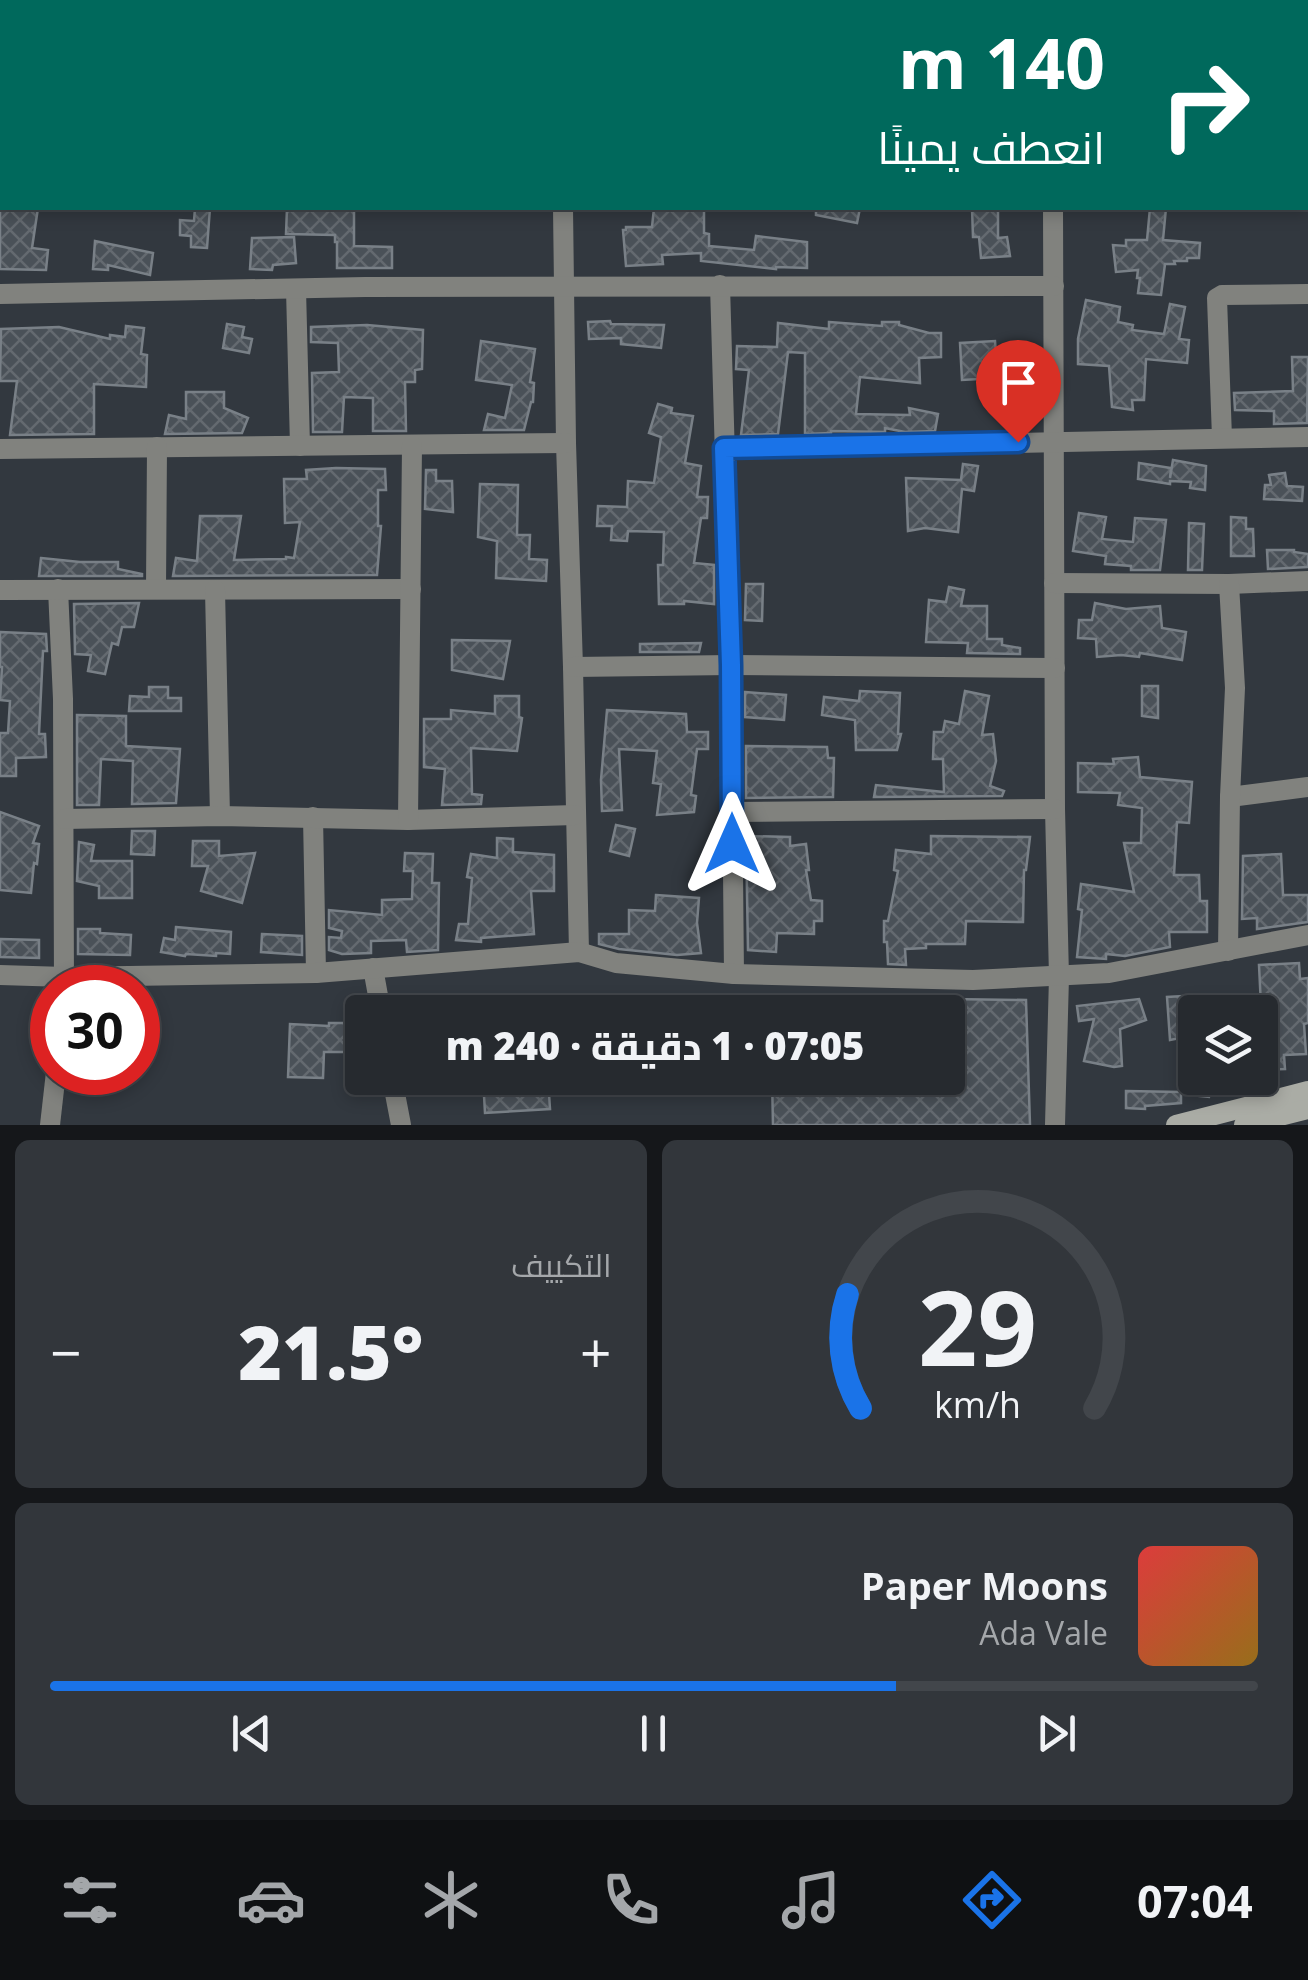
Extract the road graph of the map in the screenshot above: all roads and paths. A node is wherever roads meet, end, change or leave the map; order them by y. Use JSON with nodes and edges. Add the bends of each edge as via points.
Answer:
{"nodes":[{"id":1,"x":564,"y":210,"type":"edge"},
{"id":2,"x":1053,"y":210,"type":"edge"},
{"id":3,"x":565,"y":285,"type":"junction"},
{"id":4,"x":720,"y":285,"type":"junction"},
{"id":5,"x":1054,"y":286,"type":"junction"},
{"id":6,"x":296,"y":289,"type":"junction"},
{"id":7,"x":0,"y":294,"type":"edge"},
{"id":8,"x":1308,"y":294,"type":"edge"},
{"id":9,"x":1308,"y":437,"type":"edge"},
{"id":10,"x":1222,"y":438,"type":"junction"},
{"id":11,"x":1054,"y":442,"type":"junction"},
{"id":12,"x":566,"y":444,"type":"junction"},
{"id":13,"x":157,"y":446,"type":"junction"},
{"id":14,"x":300,"y":446,"type":"junction"},
{"id":15,"x":412,"y":446,"type":"junction"},
{"id":16,"x":0,"y":448,"type":"edge"},
{"id":17,"x":724,"y":448,"type":"junction"},
{"id":18,"x":1308,"y":581,"type":"edge"},
{"id":19,"x":1054,"y":583,"type":"junction"},
{"id":20,"x":1229,"y":584,"type":"junction"},
{"id":21,"x":58,"y":589,"type":"junction"},
{"id":22,"x":411,"y":589,"type":"junction"},
{"id":23,"x":0,"y":590,"type":"edge"},
{"id":24,"x":156,"y":590,"type":"junction"},
{"id":25,"x":216,"y":590,"type":"junction"},
{"id":26,"x":731,"y":665,"type":"junction"},
{"id":27,"x":574,"y":667,"type":"junction"},
{"id":28,"x":1055,"y":668,"type":"junction"},
{"id":29,"x":1308,"y":787,"type":"edge"},
{"id":30,"x":1230,"y":798,"type":"junction"},
{"id":31,"x":1055,"y":809,"type":"junction"},
{"id":32,"x":731,"y":812,"type":"junction"},
{"id":33,"x":220,"y":816,"type":"junction"},
{"id":34,"x":575,"y":816,"type":"junction"},
{"id":35,"x":313,"y":817,"type":"junction"},
{"id":36,"x":64,"y":819,"type":"junction"},
{"id":37,"x":408,"y":820,"type":"junction"},
{"id":38,"x":1308,"y":935,"type":"edge"},
{"id":39,"x":1228,"y":951,"type":"junction"},
{"id":40,"x":580,"y":952,"type":"junction"},
{"id":41,"x":64,"y":965,"type":"edge"},
{"id":42,"x":373,"y":968,"type":"junction"},
{"id":43,"x":316,"y":973,"type":"junction"},
{"id":44,"x":734,"y":974,"type":"junction"},
{"id":45,"x":0,"y":975,"type":"edge"},
{"id":46,"x":1059,"y":977,"type":"junction"},
{"id":47,"x":30,"y":978,"type":"edge"},
{"id":48,"x":160,"y":979,"type":"edge"},
{"id":49,"x":378,"y":995,"type":"edge"},
{"id":50,"x":1308,"y":1091,"type":"edge"},
{"id":51,"x":53,"y":1095,"type":"edge"},
{"id":52,"x":395,"y":1095,"type":"edge"},
{"id":53,"x":1308,"y":1108,"type":"edge"},
{"id":54,"x":50,"y":1125,"type":"edge"},
{"id":55,"x":401,"y":1125,"type":"edge"},
{"id":56,"x":1055,"y":1125,"type":"edge"},
{"id":57,"x":1176,"y":1125,"type":"edge"},
{"id":58,"x":1244,"y":1125,"type":"edge"}],
"edges":[{"from":1,"to":3,"type":"street"},
{"from":2,"to":5,"type":"street"},
{"from":3,"to":4,"type":"street"},
{"from":3,"to":6,"type":"street"},
{"from":3,"to":12,"type":"street"},
{"from":4,"to":5,"type":"street"},
{"from":4,"to":17,"type":"street"},
{"from":5,"to":11,"type":"street"},
{"from":6,"to":7,"type":"street"},
{"from":6,"to":14,"type":"street"},
{"from":8,"to":10,"type":"street","via":[[1217,298]]},
{"from":9,"to":10,"type":"street"},
{"from":10,"to":11,"type":"street"},
{"from":11,"to":17,"type":"street"},
{"from":11,"to":19,"type":"street"},
{"from":12,"to":15,"type":"street"},
{"from":12,"to":27,"type":"street"},
{"from":13,"to":14,"type":"street"},
{"from":13,"to":16,"type":"street"},
{"from":13,"to":24,"type":"street"},
{"from":14,"to":15,"type":"street"},
{"from":15,"to":22,"type":"street"},
{"from":17,"to":26,"type":"street"},
{"from":18,"to":20,"type":"street"},
{"from":19,"to":20,"type":"street"},
{"from":19,"to":28,"type":"street"},
{"from":20,"to":30,"type":"street"},
{"from":21,"to":23,"type":"street"},
{"from":21,"to":24,"type":"street"},
{"from":21,"to":36,"type":"street"},
{"from":22,"to":25,"type":"street"},
{"from":22,"to":37,"type":"street"},
{"from":24,"to":25,"type":"street"},
{"from":25,"to":33,"type":"street"},
{"from":26,"to":27,"type":"street"},
{"from":26,"to":28,"type":"street"},
{"from":26,"to":32,"type":"street"},
{"from":27,"to":34,"type":"street"},
{"from":28,"to":31,"type":"street"},
{"from":29,"to":30,"type":"street"},
{"from":30,"to":39,"type":"street"},
{"from":31,"to":32,"type":"street"},
{"from":31,"to":46,"type":"street"},
{"from":32,"to":44,"type":"street"},
{"from":33,"to":35,"type":"street"},
{"from":33,"to":36,"type":"street"},
{"from":34,"to":37,"type":"street"},
{"from":34,"to":40,"type":"street"},
{"from":35,"to":37,"type":"street"},
{"from":35,"to":43,"type":"street"},
{"from":36,"to":41,"type":"street"},
{"from":38,"to":39,"type":"street"},
{"from":39,"to":46,"type":"street"},
{"from":40,"to":42,"type":"street"},
{"from":40,"to":44,"type":"street","via":[[630,965]]},
{"from":42,"to":43,"type":"street"},
{"from":42,"to":49,"type":"street"},
{"from":43,"to":48,"type":"street"},
{"from":44,"to":46,"type":"street"},
{"from":45,"to":47,"type":"street"},
{"from":46,"to":56,"type":"street"},
{"from":50,"to":57,"type":"street"},
{"from":51,"to":54,"type":"street"},
{"from":52,"to":55,"type":"street"},
{"from":53,"to":58,"type":"street"}]}
